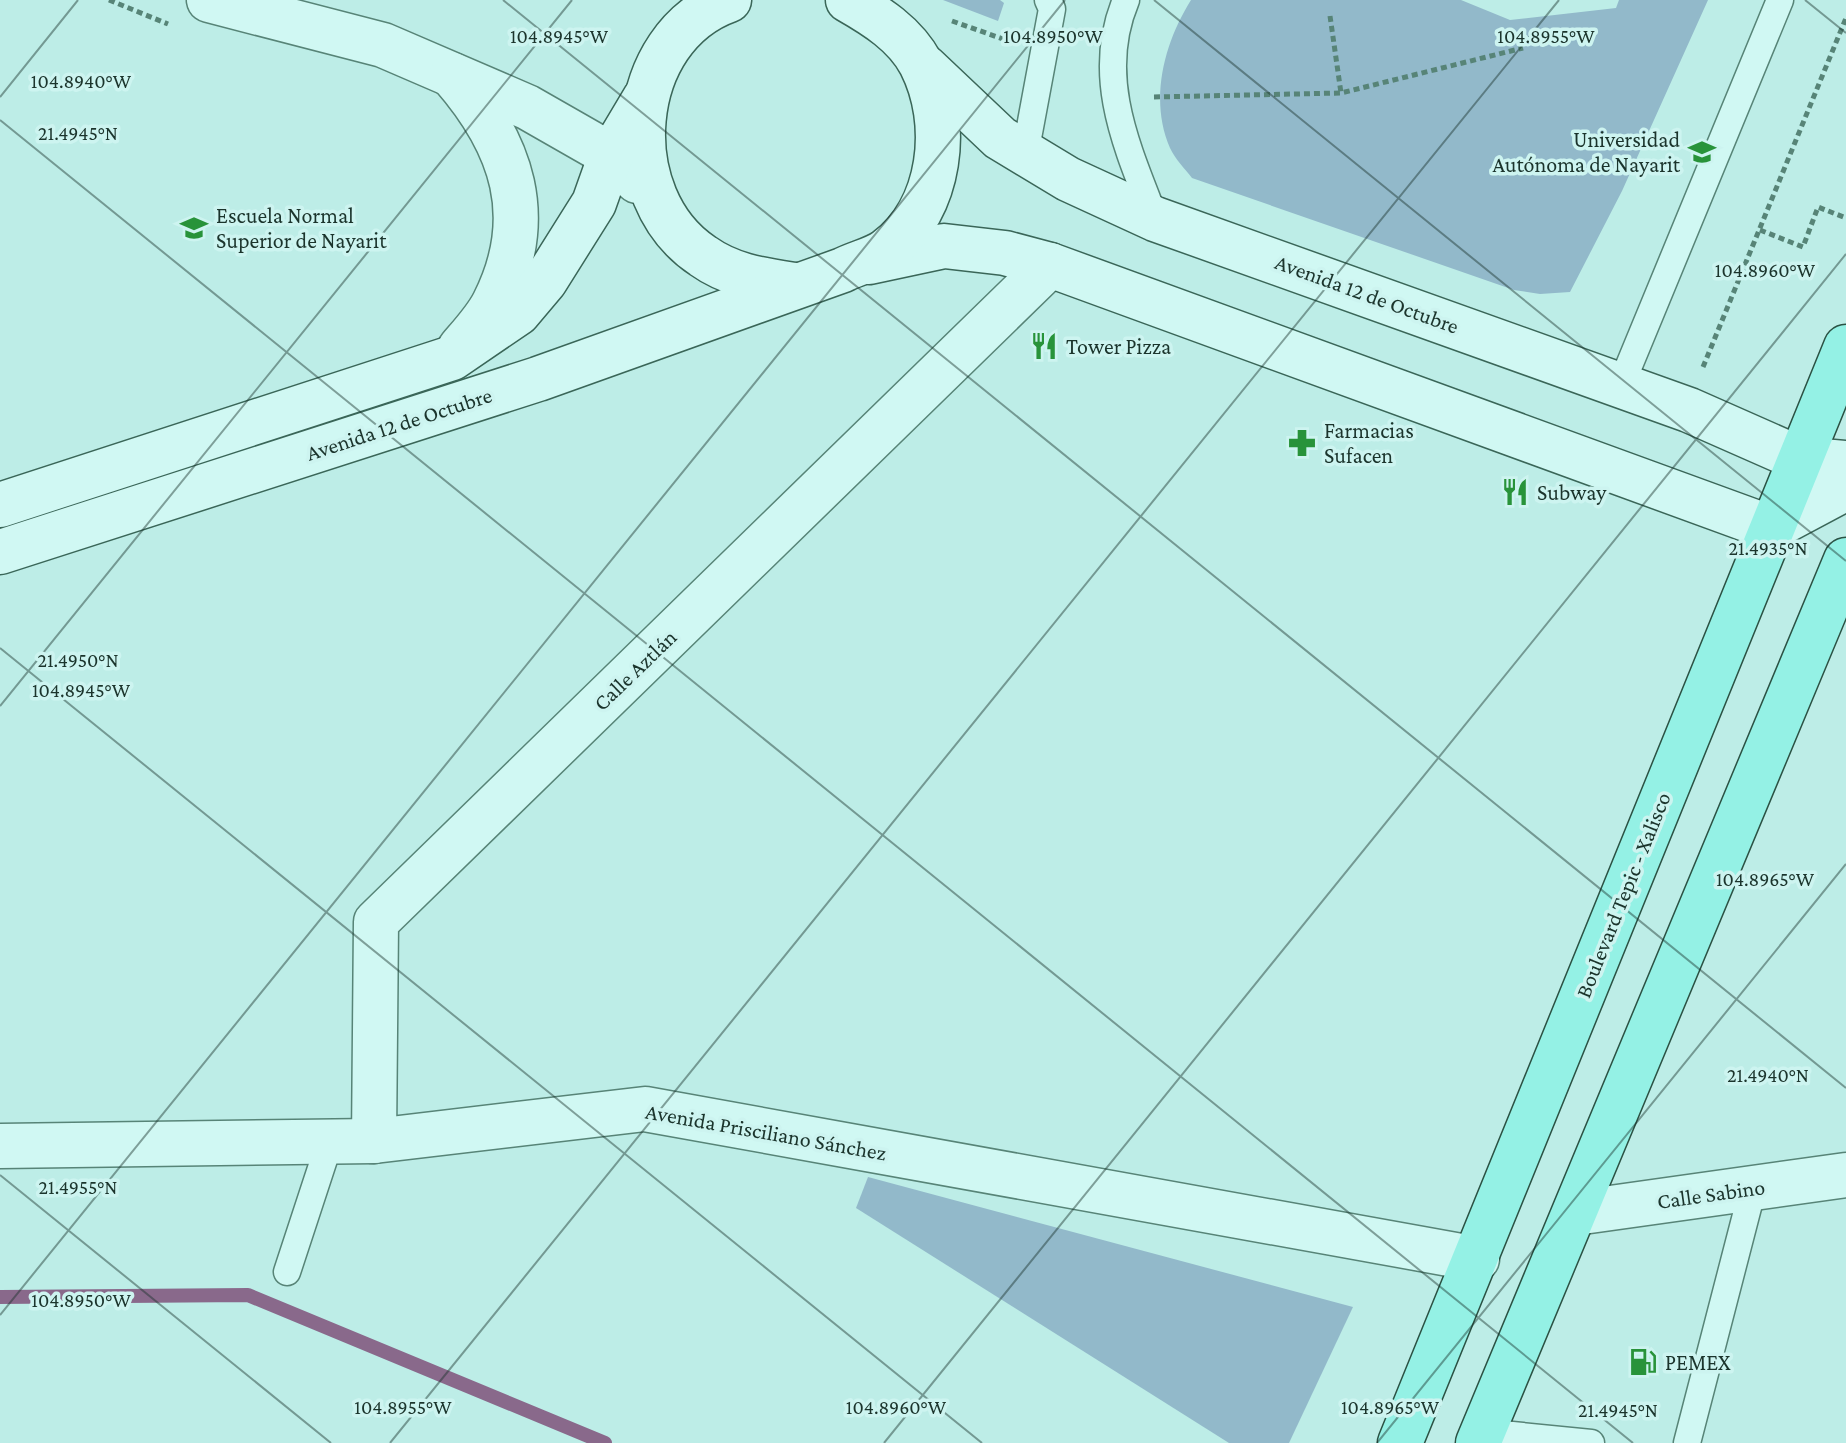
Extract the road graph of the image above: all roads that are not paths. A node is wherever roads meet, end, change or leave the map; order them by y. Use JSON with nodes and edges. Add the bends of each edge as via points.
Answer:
{"nodes":[{"id":1,"x":209,"y":0,"type":"edge"},
{"id":2,"x":729,"y":0,"type":"edge"},
{"id":3,"x":848,"y":0,"type":"edge"},
{"id":4,"x":1048,"y":0,"type":"edge"},
{"id":5,"x":1126,"y":0,"type":"edge"},
{"id":6,"x":1780,"y":0,"type":"edge"},
{"id":7,"x":920,"y":63,"type":"junction"},
{"id":8,"x":452,"y":75,"type":"junction"},
{"id":9,"x":645,"y":98,"type":"junction"},
{"id":10,"x":1025,"y":154,"type":"junction"},
{"id":11,"x":611,"y":155,"type":"junction"},
{"id":12,"x":1155,"y":219,"type":"junction"},
{"id":13,"x":667,"y":220,"type":"junction"},
{"id":14,"x":1050,"y":265,"type":"junction"},
{"id":15,"x":851,"y":266,"type":"junction"},
{"id":16,"x":795,"y":285,"type":"junction"},
{"id":17,"x":1846,"y":347,"type":"edge"},
{"id":18,"x":452,"y":358,"type":"junction"},
{"id":19,"x":1621,"y":385,"type":"junction"},
{"id":20,"x":1800,"y":459,"type":"junction"},
{"id":21,"x":1846,"y":463,"type":"edge"},
{"id":22,"x":1846,"y":488,"type":"edge"},
{"id":23,"x":0,"y":505,"type":"edge"},
{"id":24,"x":1771,"y":528,"type":"junction"},
{"id":25,"x":0,"y":552,"type":"edge"},
{"id":26,"x":1846,"y":560,"type":"edge"},
{"id":27,"x":330,"y":1141,"type":"junction"},
{"id":28,"x":374,"y":1141,"type":"junction"},
{"id":29,"x":0,"y":1146,"type":"edge"},
{"id":30,"x":1846,"y":1175,"type":"edge"},
{"id":31,"x":1753,"y":1188,"type":"junction"},
{"id":32,"x":1575,"y":1213,"type":"junction"},
{"id":33,"x":1477,"y":1259,"type":"junction"},
{"id":34,"x":287,"y":1272,"type":"dead end"},
{"id":35,"x":1480,"y":1438,"type":"edge"},
{"id":36,"x":1400,"y":1443,"type":"edge"},
{"id":37,"x":1591,"y":1443,"type":"edge"},
{"id":38,"x":1687,"y":1443,"type":"edge"}],
"edges":[{"from":1,"to":8,"type":"main road","via":[[383,45]]},
{"from":2,"to":9,"type":"main road","name":"Avenida 12 de Octubre","via":[[686,28],[660,60]]},
{"from":3,"to":7,"type":"main road","name":"Avenida 12 de Octubre","via":[[887,22]]},
{"from":4,"to":10,"type":"lane","via":[[1052,9]]},
{"from":5,"to":12,"type":"lane","via":[[1118,20],[1111,78],[1119,129]]},
{"from":6,"to":19,"type":"lane"},
{"from":7,"to":10,"type":"main road","name":"Avenida 12 de Octubre","via":[[1000,138]]},
{"from":7,"to":15,"type":"main road","name":"Avenida 12 de Octubre","via":[[937,112],[938,162],[920,211],[887,250]]},
{"from":8,"to":11,"type":"main road","via":[[527,107]]},
{"from":8,"to":18,"type":"main road","via":[[491,132],[519,209],[517,241],[493,307]]},
{"from":9,"to":11,"type":"main road","name":"Avenida 12 de Octubre"},
{"from":9,"to":13,"type":"main road","name":"Avenida 12 de Octubre","via":[[643,162]]},
{"from":10,"to":12,"type":"main road","name":"Avenida 12 de Octubre"},
{"from":11,"to":13,"type":"main road"},
{"from":11,"to":18,"type":"main road","name":"Avenida 12 de Octubre","via":[[594,203],[545,281],[518,313]]},
{"from":12,"to":19,"type":"main road","name":"Avenida 12 de Octubre"},
{"from":13,"to":16,"type":"main road","name":"Avenida 12 de Octubre","via":[[701,256],[745,278]]},
{"from":14,"to":15,"type":"main road","name":"Avenida 12 de Octubre","via":[[944,246]]},
{"from":14,"to":24,"type":"main road","name":"Avenida 12 de Octubre"},
{"from":14,"to":28,"type":"main road","name":"Calle Aztlán","via":[[376,922]]},
{"from":15,"to":16,"type":"main road","name":"Avenida 12 de Octubre"},
{"from":16,"to":25,"type":"main road","name":"Avenida 12 de Octubre","via":[[538,379]]},
{"from":17,"to":20,"type":"main road","name":"Boulevard Tepic - Xalisco"},
{"from":18,"to":23,"type":"main road","name":"Avenida 12 de Octubre"},
{"from":19,"to":20,"type":"main road","name":"Avenida 12 de Octubre"},
{"from":20,"to":21,"type":"main road","name":"Avenida 12 de Octubre"},
{"from":20,"to":24,"type":"main road","name":"Boulevard Tepic - Xalisco"},
{"from":22,"to":24,"type":"main road"},
{"from":24,"to":33,"type":"main road","name":"Boulevard Tepic - Xalisco"},
{"from":26,"to":32,"type":"main road"},
{"from":27,"to":28,"type":"main road","name":"Avenida Prisciliano Sánchez"},
{"from":27,"to":29,"type":"main road","name":"Avenida Prisciliano Sánchez"},
{"from":27,"to":34,"type":"lane"},
{"from":28,"to":33,"type":"main road","name":"Avenida Prisciliano Sánchez","via":[[645,1109]]},
{"from":30,"to":31,"type":"main road","name":"Calle Sabino"},
{"from":31,"to":32,"type":"main road","name":"Calle Sabino"},
{"from":31,"to":38,"type":"lane"},
{"from":32,"to":35,"type":"main road"},
{"from":33,"to":36,"type":"main road","name":"Boulevard Tepic - Xalisco"},
{"from":35,"to":37,"type":"lane"}]}
